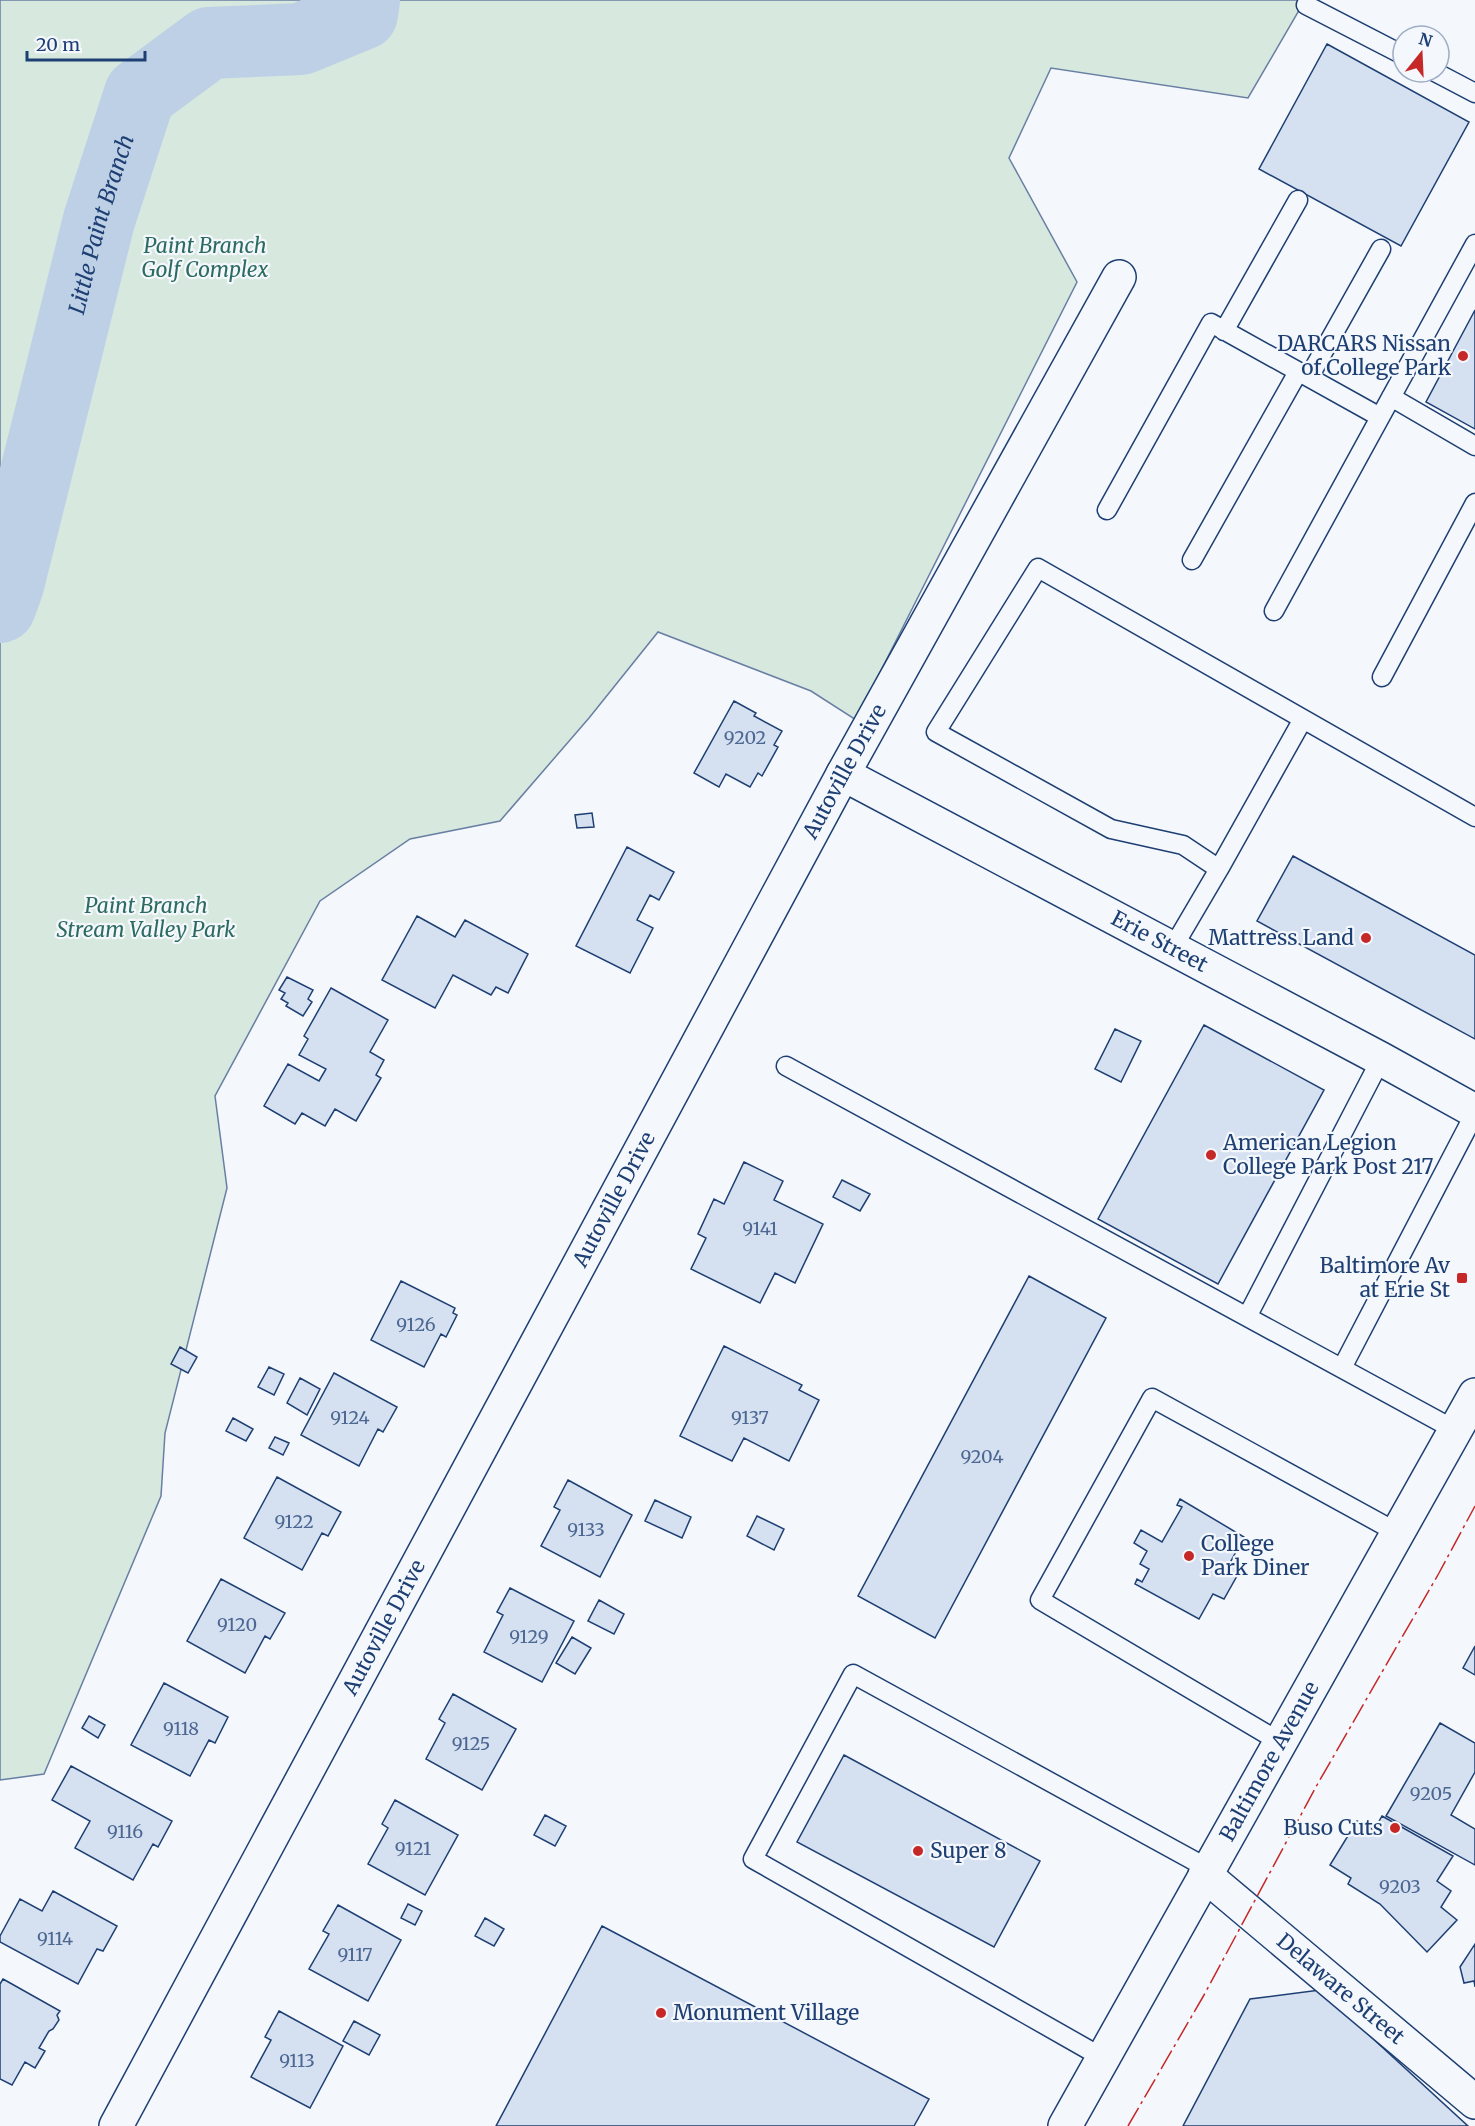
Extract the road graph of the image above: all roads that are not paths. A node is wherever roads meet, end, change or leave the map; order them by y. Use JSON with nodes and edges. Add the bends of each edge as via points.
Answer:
{"nodes":[{"id":1,"x":1306,"y":4,"type":"dead end"},
{"id":2,"x":1391,"y":49,"type":"edge"},
{"id":3,"x":1451,"y":80,"type":"edge"},
{"id":4,"x":1475,"y":93,"type":"edge"},
{"id":5,"x":1298,"y":200,"type":"dead end"},
{"id":6,"x":1475,"y":244,"type":"edge"},
{"id":7,"x":1381,"y":249,"type":"dead end"},
{"id":8,"x":1119,"y":277,"type":"dead end"},
{"id":9,"x":1224,"y":330,"type":"junction"},
{"id":10,"x":1303,"y":375,"type":"junction"},
{"id":11,"x":1391,"y":397,"type":"junction"},
{"id":12,"x":1380,"y":417,"type":"junction"},
{"id":13,"x":1475,"y":446,"type":"edge"},
{"id":14,"x":1475,"y":503,"type":"edge"},
{"id":15,"x":1107,"y":510,"type":"dead end"},
{"id":16,"x":1192,"y":560,"type":"dead end"},
{"id":17,"x":1274,"y":611,"type":"dead end"},
{"id":18,"x":1382,"y":677,"type":"dead end"},
{"id":19,"x":1303,"y":719,"type":"junction"},
{"id":20,"x":843,"y":774,"type":"junction"},
{"id":21,"x":1475,"y":817,"type":"edge"},
{"id":22,"x":1220,"y":869,"type":"junction"},
{"id":23,"x":1172,"y":949,"type":"junction"},
{"id":24,"x":1381,"y":1059,"type":"junction"},
{"id":25,"x":786,"y":1066,"type":"dead end"},
{"id":26,"x":1475,"y":1112,"type":"edge"},
{"id":27,"x":1247,"y":1317,"type":"junction"},
{"id":28,"x":1342,"y":1368,"type":"junction"},
{"id":29,"x":1468,"y":1412,"type":"edge"},
{"id":30,"x":1398,"y":1533,"type":"junction"},
{"id":31,"x":1280,"y":1742,"type":"junction"},
{"id":32,"x":1207,"y":1872,"type":"junction"},
{"id":33,"x":1103,"y":2058,"type":"junction"},
{"id":34,"x":1475,"y":2102,"type":"edge"},
{"id":35,"x":116,"y":2126,"type":"edge"},
{"id":36,"x":1065,"y":2126,"type":"edge"}],
"edges":[{"from":1,"to":2,"type":"lane"},
{"from":3,"to":4,"type":"lane"},
{"from":5,"to":9,"type":"lane"},
{"from":6,"to":11,"type":"lane"},
{"from":7,"to":10,"type":"lane"},
{"from":8,"to":20,"type":"street","name":"Autoville Drive"},
{"from":9,"to":10,"type":"lane"},
{"from":9,"to":15,"type":"lane","via":[[1211,323]]},
{"from":10,"to":12,"type":"lane"},
{"from":10,"to":16,"type":"lane"},
{"from":11,"to":12,"type":"lane"},
{"from":11,"to":13,"type":"lane"},
{"from":12,"to":17,"type":"lane"},
{"from":14,"to":18,"type":"lane"},
{"from":19,"to":21,"type":"lane"},
{"from":19,"to":22,"type":"lane"},
{"from":19,"to":22,"type":"lane","via":[[1038,568],[936,732],[1111,830],[1183,845]]},
{"from":20,"to":23,"type":"street","name":"Erie Street"},
{"from":20,"to":35,"type":"street","name":"Autoville Drive"},
{"from":22,"to":23,"type":"lane"},
{"from":23,"to":24,"type":"street","name":"Erie Street"},
{"from":24,"to":26,"type":"street","name":"Erie Street"},
{"from":24,"to":27,"type":"lane"},
{"from":25,"to":27,"type":"lane"},
{"from":26,"to":28,"type":"lane"},
{"from":27,"to":28,"type":"lane"},
{"from":28,"to":29,"type":"lane"},
{"from":29,"to":30,"type":"street","name":"Baltimore Avenue"},
{"from":30,"to":31,"type":"street","name":"Baltimore Avenue"},
{"from":30,"to":31,"type":"lane","via":[[1152,1398],[1040,1600]]},
{"from":31,"to":32,"type":"street","name":"Baltimore Avenue"},
{"from":32,"to":33,"type":"street","name":"Baltimore Avenue"},
{"from":32,"to":33,"type":"lane","via":[[853,1674],[753,1859]]},
{"from":32,"to":34,"type":"street","name":"Delaware Street"},
{"from":33,"to":36,"type":"street","name":"Baltimore Avenue"}]}
